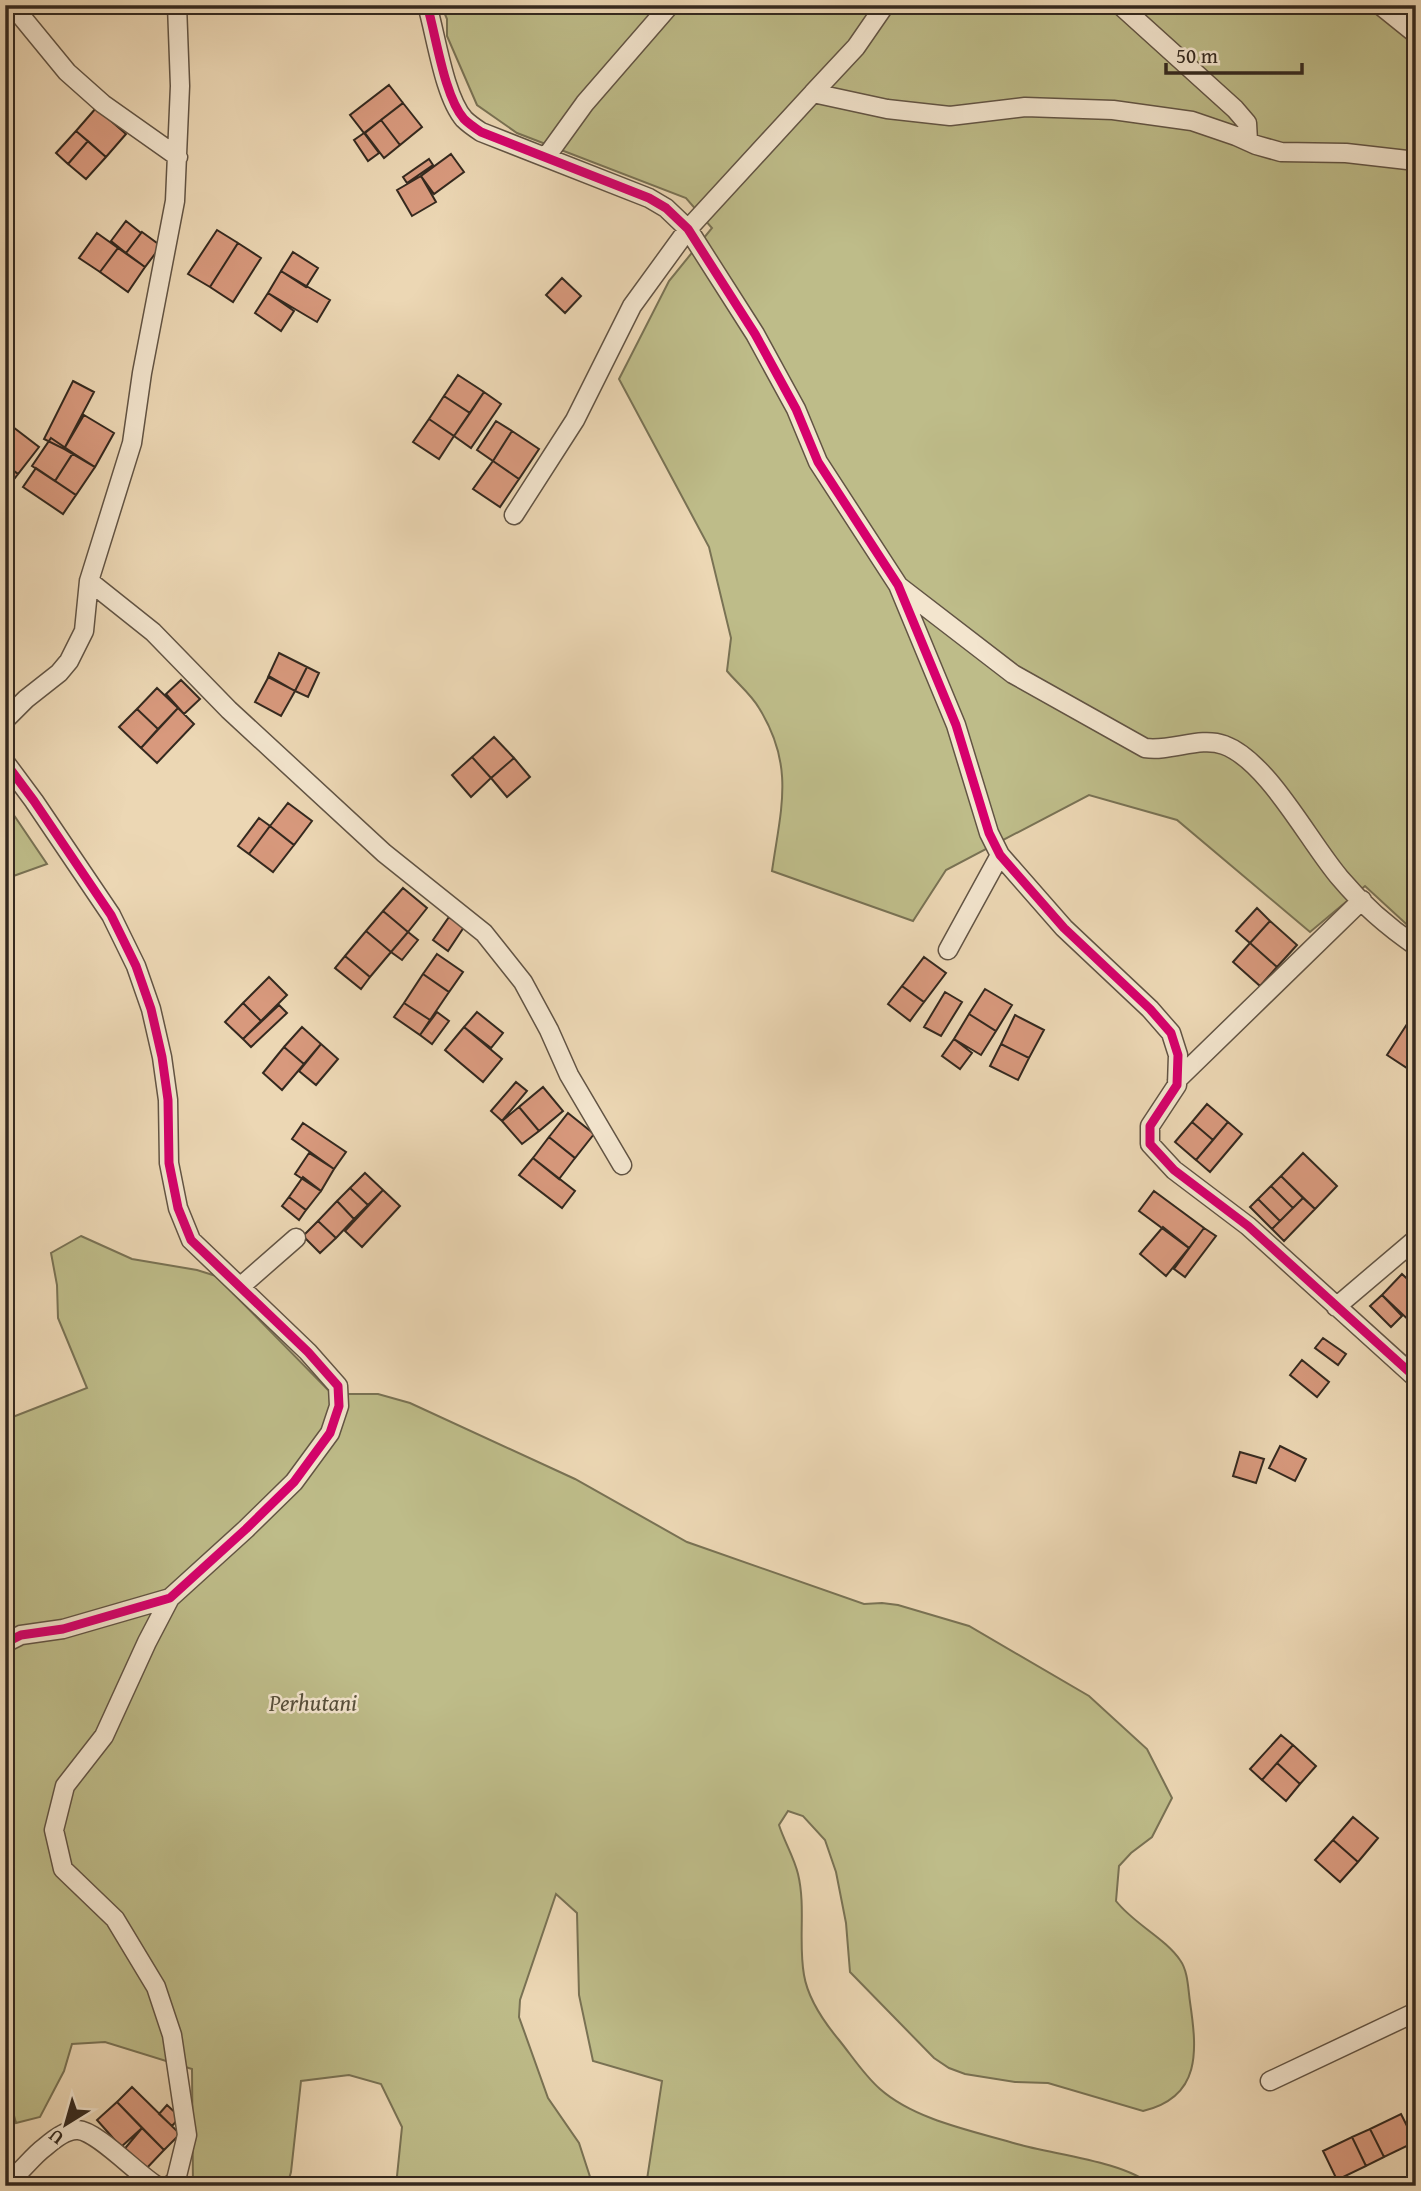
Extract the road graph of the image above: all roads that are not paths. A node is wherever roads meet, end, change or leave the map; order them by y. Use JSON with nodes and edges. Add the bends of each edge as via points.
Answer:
{"nodes":[{"id":1,"x":12,"y":5,"type":"edge"},
{"id":2,"x":177,"y":5,"type":"edge"},
{"id":3,"x":427,"y":5,"type":"edge"},
{"id":4,"x":670,"y":5,"type":"edge"},
{"id":5,"x":885,"y":5,"type":"edge"},
{"id":6,"x":1120,"y":5,"type":"edge"},
{"id":7,"x":1380,"y":5,"type":"edge"},
{"id":8,"x":1416,"y":34,"type":"edge"},
{"id":9,"x":813,"y":93,"type":"junction"},
{"id":10,"x":1248,"y":141,"type":"junction"},
{"id":11,"x":178,"y":157,"type":"junction"},
{"id":12,"x":546,"y":158,"type":"junction"},
{"id":13,"x":1416,"y":161,"type":"edge"},
{"id":14,"x":688,"y":229,"type":"junction"},
{"id":15,"x":514,"y":514,"type":"dead end"},
{"id":16,"x":89,"y":581,"type":"junction"},
{"id":17,"x":898,"y":586,"type":"junction"},
{"id":18,"x":5,"y":720,"type":"edge"},
{"id":19,"x":5,"y":762,"type":"edge"},
{"id":20,"x":1000,"y":855,"type":"junction"},
{"id":21,"x":1362,"y":900,"type":"junction"},
{"id":22,"x":1416,"y":946,"type":"edge"},
{"id":23,"x":948,"y":950,"type":"dead end"},
{"id":24,"x":1177,"y":1080,"type":"junction"},
{"id":25,"x":622,"y":1165,"type":"dead end"},
{"id":26,"x":296,"y":1238,"type":"dead end"},
{"id":27,"x":1416,"y":1239,"type":"edge"},
{"id":28,"x":240,"y":1287,"type":"junction"},
{"id":29,"x":1336,"y":1307,"type":"junction"},
{"id":30,"x":1416,"y":1378,"type":"edge"},
{"id":31,"x":170,"y":1598,"type":"junction"},
{"id":32,"x":5,"y":1643,"type":"edge"},
{"id":33,"x":1416,"y":2012,"type":"edge"},
{"id":34,"x":1270,"y":2081,"type":"dead end"},
{"id":35,"x":5,"y":2184,"type":"edge"},
{"id":36,"x":157,"y":2186,"type":"edge"},
{"id":37,"x":170,"y":2186,"type":"edge"}],
"edges":[{"from":1,"to":11,"type":"street","via":[[67,72],[103,104]]},
{"from":2,"to":11,"type":"street"},
{"from":3,"to":12,"type":"street","via":[[450,94],[463,118],[481,132]]},
{"from":4,"to":12,"type":"street","via":[[585,103]]},
{"from":5,"to":9,"type":"street","via":[[856,47]]},
{"from":6,"to":10,"type":"street","via":[[1236,108],[1247,123]]},
{"from":7,"to":8,"type":"street"},
{"from":9,"to":10,"type":"street","via":[[887,109],[950,116],[1025,107],[1113,110],[1192,121]]},
{"from":9,"to":14,"type":"street"},
{"from":10,"to":13,"type":"street","via":[[1281,152]]},
{"from":11,"to":16,"type":"street","via":[[175,201],[132,443]]},
{"from":12,"to":14,"type":"street","via":[[649,198]]},
{"from":14,"to":15,"type":"street","via":[[632,306],[575,420]]},
{"from":14,"to":17,"type":"street","via":[[781,379],[818,462]]},
{"from":16,"to":18,"type":"street","via":[[84,631],[69,661]]},
{"from":16,"to":25,"type":"street","via":[[153,632],[229,710],[384,853],[484,933],[523,982],[569,1075]]},
{"from":17,"to":20,"type":"street","via":[[956,725]]},
{"from":17,"to":21,"type":"street","via":[[1013,674],[1145,748],[1202,742],[1239,752],[1263,775],[1340,878]]},
{"from":19,"to":28,"type":"street","via":[[111,915],[136,965],[162,1057],[169,1163],[178,1208],[191,1240]]},
{"from":20,"to":23,"type":"street"},
{"from":20,"to":24,"type":"street","via":[[1064,928],[1171,1033],[1178,1055]]},
{"from":21,"to":22,"type":"street"},
{"from":21,"to":24,"type":"street"},
{"from":24,"to":29,"type":"street","via":[[1150,1126],[1150,1144],[1174,1170],[1248,1226]]},
{"from":26,"to":28,"type":"street"},
{"from":27,"to":29,"type":"street"},
{"from":28,"to":31,"type":"street","via":[[338,1386],[339,1406],[330,1433],[294,1482]]},
{"from":29,"to":30,"type":"street"},
{"from":31,"to":32,"type":"street","via":[[64,1629],[21,1635]]},
{"from":31,"to":37,"type":"street","via":[[104,1736],[65,1786],[54,1830],[63,1869],[115,1919],[156,1987],[172,2035],[187,2135],[176,2180]]},
{"from":33,"to":34,"type":"street"},
{"from":35,"to":36,"type":"street","via":[[43,2148],[79,2129],[94,2135]]}]}
